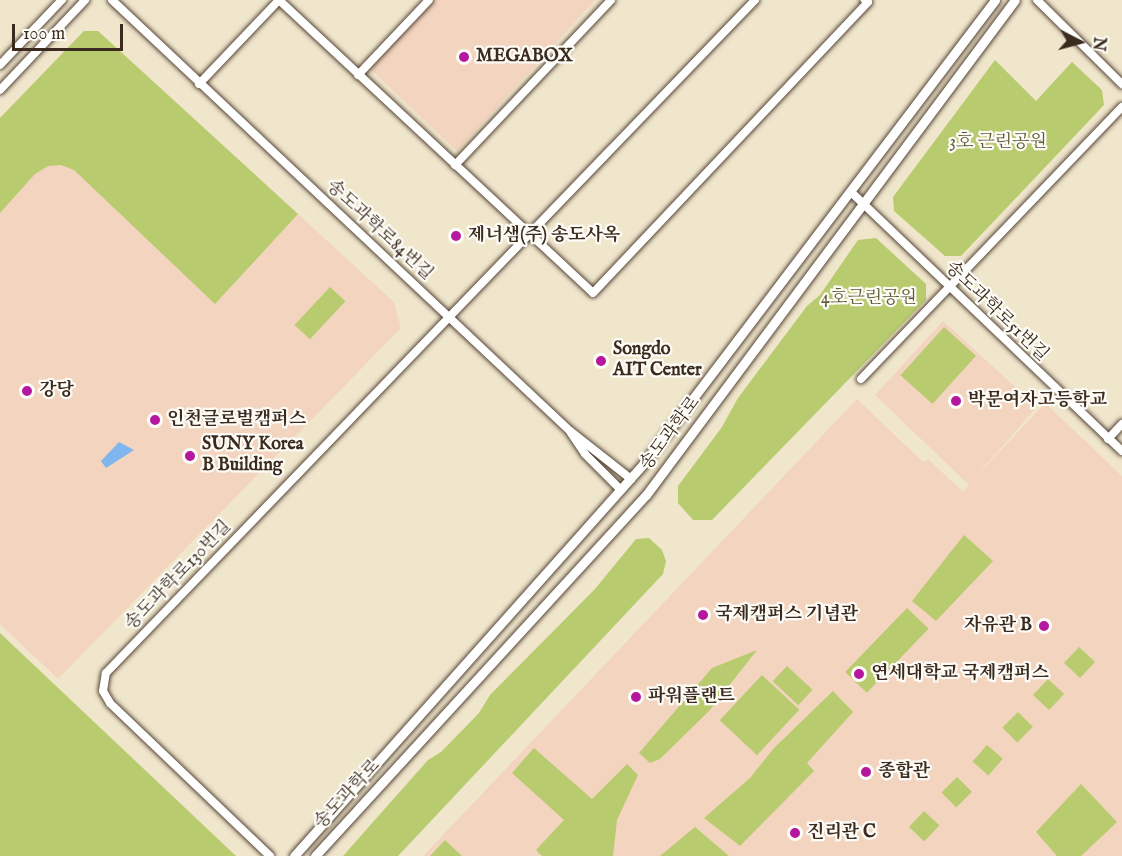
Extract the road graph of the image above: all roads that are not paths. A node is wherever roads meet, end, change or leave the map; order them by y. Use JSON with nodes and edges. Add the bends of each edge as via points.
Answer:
{"nodes":[{"id":1,"x":62,"y":0,"type":"edge"},
{"id":2,"x":85,"y":0,"type":"edge"},
{"id":3,"x":112,"y":0,"type":"edge"},
{"id":4,"x":279,"y":0,"type":"edge"},
{"id":5,"x":429,"y":0,"type":"edge"},
{"id":6,"x":611,"y":0,"type":"edge"},
{"id":7,"x":755,"y":0,"type":"edge"},
{"id":8,"x":865,"y":0,"type":"edge"},
{"id":9,"x":995,"y":0,"type":"edge"},
{"id":10,"x":1015,"y":0,"type":"edge"},
{"id":11,"x":1037,"y":0,"type":"edge"},
{"id":12,"x":0,"y":65,"type":"edge"},
{"id":13,"x":358,"y":75,"type":"junction"},
{"id":14,"x":200,"y":84,"type":"junction"},
{"id":15,"x":1122,"y":84,"type":"edge"},
{"id":16,"x":0,"y":90,"type":"edge"},
{"id":17,"x":1122,"y":107,"type":"edge"},
{"id":18,"x":455,"y":165,"type":"junction"},
{"id":19,"x":851,"y":192,"type":"junction"},
{"id":20,"x":863,"y":203,"type":"junction"},
{"id":21,"x":532,"y":236,"type":"junction"},
{"id":22,"x":947,"y":287,"type":"junction"},
{"id":23,"x":449,"y":317,"type":"junction"},
{"id":24,"x":861,"y":380,"type":"dead end"},
{"id":25,"x":1122,"y":424,"type":"edge"},
{"id":26,"x":570,"y":431,"type":"junction"},
{"id":27,"x":1108,"y":439,"type":"junction"},
{"id":28,"x":1122,"y":451,"type":"edge"},
{"id":29,"x":631,"y":479,"type":"junction"},
{"id":30,"x":621,"y":490,"type":"junction"},
{"id":31,"x":270,"y":856,"type":"edge"},
{"id":32,"x":294,"y":856,"type":"edge"},
{"id":33,"x":315,"y":856,"type":"edge"}],
"edges":[{"from":1,"to":12,"type":"street"},
{"from":2,"to":16,"type":"street"},
{"from":3,"to":14,"type":"street","name":"송도과학로84번길"},
{"from":4,"to":13,"type":"street"},
{"from":4,"to":14,"type":"street"},
{"from":5,"to":13,"type":"street"},
{"from":6,"to":18,"type":"street"},
{"from":7,"to":21,"type":"street","name":"송도과학로130번길"},
{"from":8,"to":21,"type":"street","via":[[868,3],[593,293]]},
{"from":9,"to":19,"type":"main road","name":"송도과학로"},
{"from":10,"to":20,"type":"main road","name":"송도과학로"},
{"from":11,"to":15,"type":"street"},
{"from":13,"to":18,"type":"street"},
{"from":14,"to":23,"type":"street","name":"송도과학로84번길"},
{"from":17,"to":22,"type":"street"},
{"from":18,"to":21,"type":"street"},
{"from":19,"to":20,"type":"street","name":"송도과학로51번길"},
{"from":19,"to":29,"type":"main road","name":"송도과학로"},
{"from":20,"to":22,"type":"street","name":"송도과학로51번길"},
{"from":20,"to":33,"type":"main road","name":"송도과학로","via":[[646,495]]},
{"from":21,"to":23,"type":"street","name":"송도과학로130번길"},
{"from":22,"to":24,"type":"street"},
{"from":22,"to":27,"type":"street","name":"송도과학로51번길"},
{"from":23,"to":26,"type":"street","name":"송도과학로84번길"},
{"from":23,"to":31,"type":"street","name":"송도과학로130번길","via":[[106,673],[103,690],[110,703]]},
{"from":25,"to":27,"type":"street"},
{"from":26,"to":29,"type":"street","name":"송도과학로84번길"},
{"from":26,"to":30,"type":"street","via":[[585,453]]},
{"from":27,"to":28,"type":"street","name":"송도과학로51번길"},
{"from":29,"to":30,"type":"main road","name":"송도과학로"},
{"from":30,"to":32,"type":"main road","name":"송도과학로"}]}
